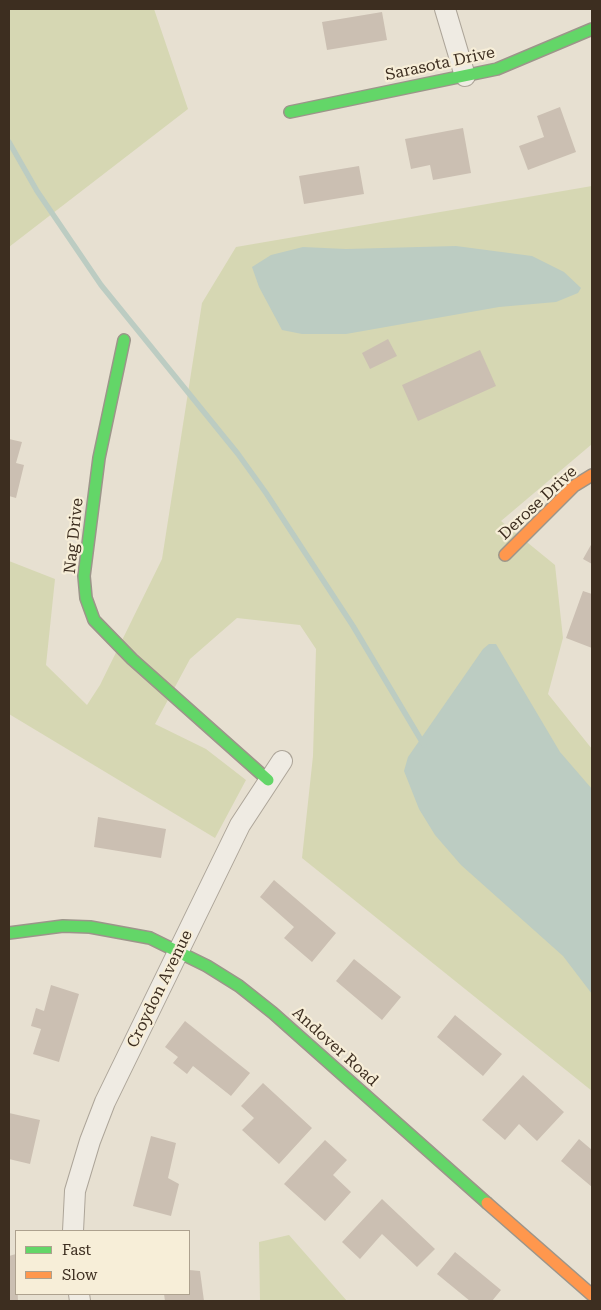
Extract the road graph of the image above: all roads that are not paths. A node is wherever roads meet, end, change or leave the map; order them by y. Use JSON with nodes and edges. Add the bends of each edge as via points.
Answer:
{"nodes":[{"id":1,"x":445,"y":9,"type":"edge"},
{"id":2,"x":592,"y":29,"type":"edge"},
{"id":3,"x":465,"y":76,"type":"junction"},
{"id":4,"x":290,"y":112,"type":"dead end"},
{"id":5,"x":124,"y":340,"type":"dead end"},
{"id":6,"x":592,"y":475,"type":"edge"},
{"id":7,"x":505,"y":555,"type":"dead end"},
{"id":8,"x":282,"y":761,"type":"dead end"},
{"id":9,"x":268,"y":780,"type":"junction"},
{"id":10,"x":9,"y":933,"type":"edge"},
{"id":11,"x":178,"y":952,"type":"junction"},
{"id":12,"x":73,"y":1230,"type":"edge"},
{"id":13,"x":583,"y":1295,"type":"edge"}],
"edges":[{"from":1,"to":3,"type":"street"},
{"from":2,"to":3,"type":"street","name":"Sarasota Drive","via":[[497,70]]},
{"from":3,"to":4,"type":"street","name":"Sarasota Drive"},
{"from":5,"to":9,"type":"street","name":"Nag Drive","via":[[100,458],[84,576],[86,598],[94,620],[132,659]]},
{"from":6,"to":7,"type":"street","name":"Derose Drive","via":[[574,486]]},
{"from":8,"to":9,"type":"street","name":"Croydon Avenue"},
{"from":9,"to":11,"type":"street","name":"Croydon Avenue","via":[[240,825]]},
{"from":10,"to":11,"type":"street","name":"Andover Road","via":[[36,928],[90,927],[150,938]]},
{"from":11,"to":12,"type":"street","name":"Croydon Avenue","via":[[105,1102],[90,1141],[75,1191]]},
{"from":11,"to":13,"type":"street","name":"Andover Road","via":[[239,986],[273,1013]]}]}
